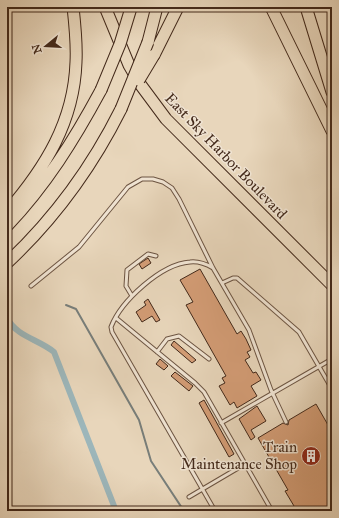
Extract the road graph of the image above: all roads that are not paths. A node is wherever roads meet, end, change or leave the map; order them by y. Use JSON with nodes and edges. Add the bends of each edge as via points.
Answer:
{"nodes":[{"id":1,"x":74,"y":7,"type":"edge"},
{"id":2,"x":157,"y":7,"type":"edge"},
{"id":3,"x":178,"y":7,"type":"edge"},
{"id":4,"x":271,"y":7,"type":"edge"},
{"id":5,"x":306,"y":7,"type":"edge"},
{"id":6,"x":131,"y":8,"type":"edge"},
{"id":7,"x":106,"y":9,"type":"edge"},
{"id":8,"x":332,"y":92,"type":"edge"},
{"id":9,"x":122,"y":109,"type":"junction"},
{"id":10,"x":332,"y":131,"type":"edge"},
{"id":11,"x":7,"y":212,"type":"edge"},
{"id":12,"x":7,"y":226,"type":"edge"},
{"id":13,"x":156,"y":256,"type":"dead end"},
{"id":14,"x":7,"y":263,"type":"edge"},
{"id":15,"x":213,"y":268,"type":"junction"},
{"id":16,"x":222,"y":283,"type":"junction"},
{"id":17,"x":332,"y":285,"type":"edge"},
{"id":18,"x":31,"y":286,"type":"dead end"},
{"id":19,"x":132,"y":296,"type":"junction"},
{"id":20,"x":116,"y":318,"type":"junction"},
{"id":21,"x":157,"y":352,"type":"junction"},
{"id":22,"x":209,"y":359,"type":"dead end"},
{"id":23,"x":332,"y":359,"type":"edge"},
{"id":24,"x":319,"y":366,"type":"junction"},
{"id":25,"x":332,"y":389,"type":"edge"},
{"id":26,"x":272,"y":393,"type":"junction"},
{"id":27,"x":286,"y":422,"type":"dead end"},
{"id":28,"x":221,"y":423,"type":"junction"},
{"id":29,"x":245,"y":464,"type":"junction"},
{"id":30,"x":202,"y":488,"type":"junction"},
{"id":31,"x":189,"y":497,"type":"dead end"},
{"id":32,"x":215,"y":511,"type":"edge"},
{"id":33,"x":272,"y":511,"type":"edge"}],
"edges":[{"from":1,"to":11,"type":"highway","via":[[76,66],[66,119],[49,157]]},
{"from":2,"to":9,"type":"highway","bridge":true,"via":[[148,42]]},
{"from":3,"to":9,"type":"highway","bridge":true,"via":[[154,55]]},
{"from":4,"to":10,"type":"highway"},
{"from":5,"to":8,"type":"highway"},
{"from":6,"to":12,"type":"highway","bridge":true,"via":[[120,44],[101,90],[82,126],[31,200]]},
{"from":7,"to":17,"type":"highway","name":"East Sky Harbor Boulevard","via":[[128,65],[166,119]]},
{"from":9,"to":14,"type":"highway","via":[[77,184],[51,218]]},
{"from":13,"to":19,"type":"lane","via":[[148,254],[127,270],[126,286]]},
{"from":15,"to":16,"type":"lane"},
{"from":15,"to":18,"type":"lane","via":[[175,192],[163,182],[147,179],[137,181],[128,187],[79,247]]},
{"from":15,"to":19,"type":"lane","via":[[196,262],[180,264],[140,288]]},
{"from":16,"to":24,"type":"lane","via":[[236,278],[265,302],[299,332]]},
{"from":16,"to":26,"type":"lane","via":[[249,330]]},
{"from":19,"to":20,"type":"lane"},
{"from":20,"to":21,"type":"lane"},
{"from":20,"to":30,"type":"lane","via":[[112,332]]},
{"from":21,"to":22,"type":"lane","via":[[167,339],[179,336]]},
{"from":21,"to":28,"type":"lane","via":[[199,387]]},
{"from":23,"to":24,"type":"lane"},
{"from":24,"to":25,"type":"lane"},
{"from":24,"to":26,"type":"lane"},
{"from":26,"to":27,"type":"lane"},
{"from":26,"to":28,"type":"lane"},
{"from":28,"to":29,"type":"lane"},
{"from":29,"to":30,"type":"lane"},
{"from":29,"to":33,"type":"lane"},
{"from":30,"to":31,"type":"lane"},
{"from":30,"to":32,"type":"lane"}]}
